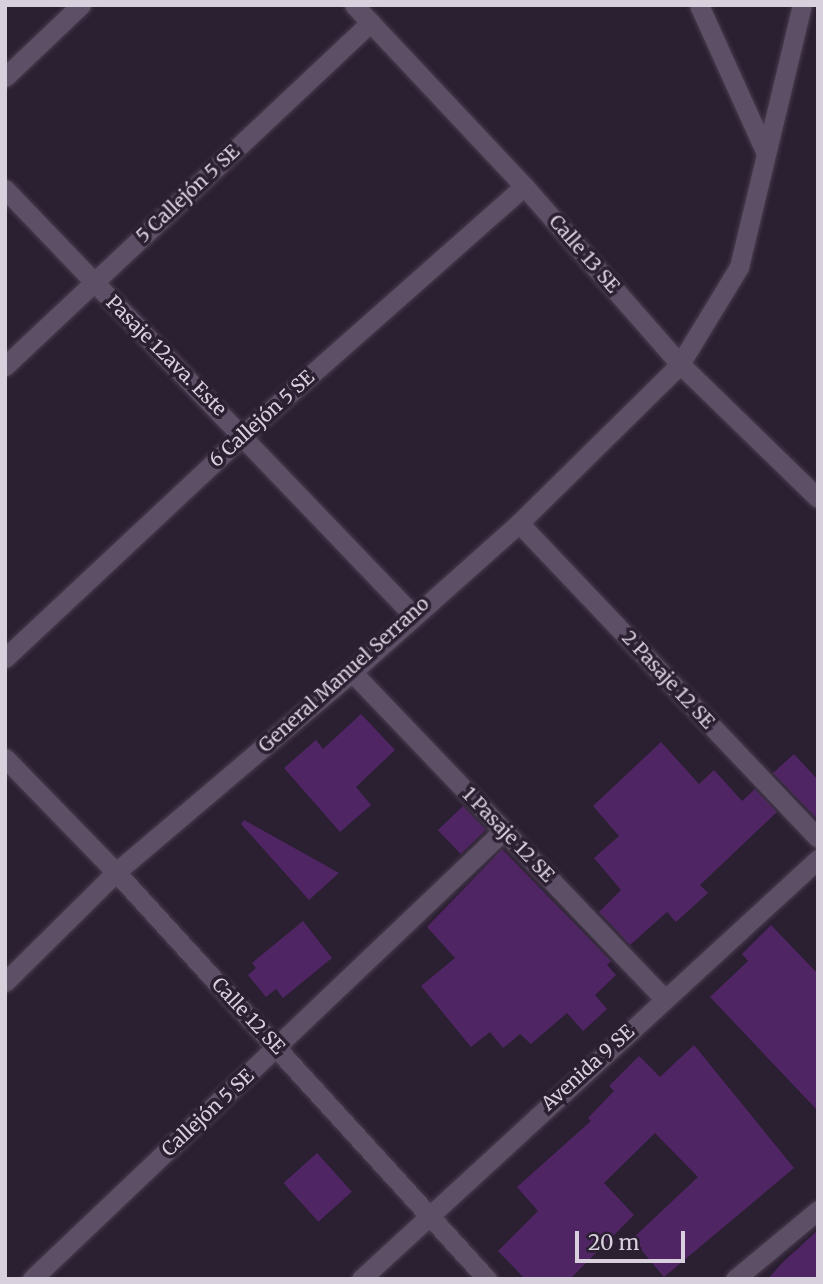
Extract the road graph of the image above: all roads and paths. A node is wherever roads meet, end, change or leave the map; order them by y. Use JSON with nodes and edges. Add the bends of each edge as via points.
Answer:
{"nodes":[{"id":1,"x":81,"y":5,"type":"edge"},
{"id":2,"x":354,"y":5,"type":"edge"},
{"id":3,"x":699,"y":5,"type":"edge"},
{"id":4,"x":802,"y":5,"type":"edge"},
{"id":5,"x":371,"y":22,"type":"junction"},
{"id":6,"x":5,"y":77,"type":"edge"},
{"id":7,"x":764,"y":149,"type":"junction"},
{"id":8,"x":524,"y":186,"type":"junction"},
{"id":9,"x":5,"y":189,"type":"edge"},
{"id":10,"x":93,"y":283,"type":"junction"},
{"id":11,"x":680,"y":364,"type":"junction"},
{"id":12,"x":5,"y":366,"type":"edge"},
{"id":13,"x":244,"y":434,"type":"junction"},
{"id":14,"x":818,"y":498,"type":"edge"},
{"id":15,"x":519,"y":523,"type":"junction"},
{"id":16,"x":412,"y":614,"type":"junction"},
{"id":17,"x":5,"y":658,"type":"edge"},
{"id":18,"x":352,"y":672,"type":"junction"},
{"id":19,"x":5,"y":758,"type":"edge"},
{"id":20,"x":503,"y":831,"type":"junction"},
{"id":21,"x":818,"y":838,"type":"edge"},
{"id":22,"x":818,"y":859,"type":"edge"},
{"id":23,"x":116,"y":872,"type":"junction"},
{"id":24,"x":5,"y":982,"type":"edge"},
{"id":25,"x":664,"y":998,"type":"junction"},
{"id":26,"x":277,"y":1048,"type":"junction"},
{"id":27,"x":429,"y":1213,"type":"junction"},
{"id":28,"x":815,"y":1220,"type":"edge"},
{"id":29,"x":33,"y":1279,"type":"edge"},
{"id":30,"x":361,"y":1279,"type":"edge"},
{"id":31,"x":487,"y":1279,"type":"edge"},
{"id":32,"x":735,"y":1279,"type":"edge"}],
"edges":[{"from":1,"to":6,"type":"street"},
{"from":2,"to":5,"type":"street","name":"Calle 13 SE"},
{"from":3,"to":7,"type":"street"},
{"from":4,"to":7,"type":"street","name":"General Manuel Serrano"},
{"from":5,"to":8,"type":"street","name":"Calle 13 SE"},
{"from":5,"to":10,"type":"street","name":"5 Callejón 5 SE"},
{"from":7,"to":11,"type":"street","name":"General Manuel Serrano","via":[[738,267]]},
{"from":8,"to":11,"type":"street","name":"Calle 13 SE"},
{"from":8,"to":13,"type":"street","name":"6 Callejón 5 SE"},
{"from":9,"to":10,"type":"street","name":"Pasaje 12ava. Este"},
{"from":10,"to":12,"type":"street","name":"5 Callejón 5 SE"},
{"from":10,"to":13,"type":"street","name":"Pasaje 12ava. Este"},
{"from":11,"to":14,"type":"street","name":"Calle 13 SE"},
{"from":11,"to":15,"type":"street","name":"General Manuel Serrano"},
{"from":13,"to":16,"type":"street","name":"Pasaje 12ava. Este"},
{"from":13,"to":17,"type":"street","name":"6 Callejón 5 SE"},
{"from":15,"to":16,"type":"street","name":"General Manuel Serrano"},
{"from":15,"to":21,"type":"street","name":"2 Pasaje 12 SE"},
{"from":16,"to":18,"type":"street","name":"General Manuel Serrano"},
{"from":18,"to":20,"type":"street","name":"1 Pasaje 12 SE"},
{"from":18,"to":23,"type":"street","name":"General Manuel Serrano"},
{"from":19,"to":23,"type":"street","name":"Calle 12 SE"},
{"from":20,"to":25,"type":"street","name":"1 Pasaje 12 SE"},
{"from":20,"to":26,"type":"street","name":"Callejón 5 SE"},
{"from":22,"to":25,"type":"street","name":"Avenida 9 SE"},
{"from":23,"to":24,"type":"street","name":"General Manuel Serrano"},
{"from":23,"to":26,"type":"street","name":"Calle 12 SE"},
{"from":25,"to":27,"type":"street","name":"Avenida 9 SE"},
{"from":26,"to":27,"type":"street","name":"Calle 12 SE"},
{"from":26,"to":29,"type":"street","name":"Callejón 5 SE"},
{"from":27,"to":30,"type":"street","name":"Avenida 9 SE"},
{"from":27,"to":31,"type":"street","name":"Calle 12 SE"},
{"from":28,"to":32,"type":"street"}]}
